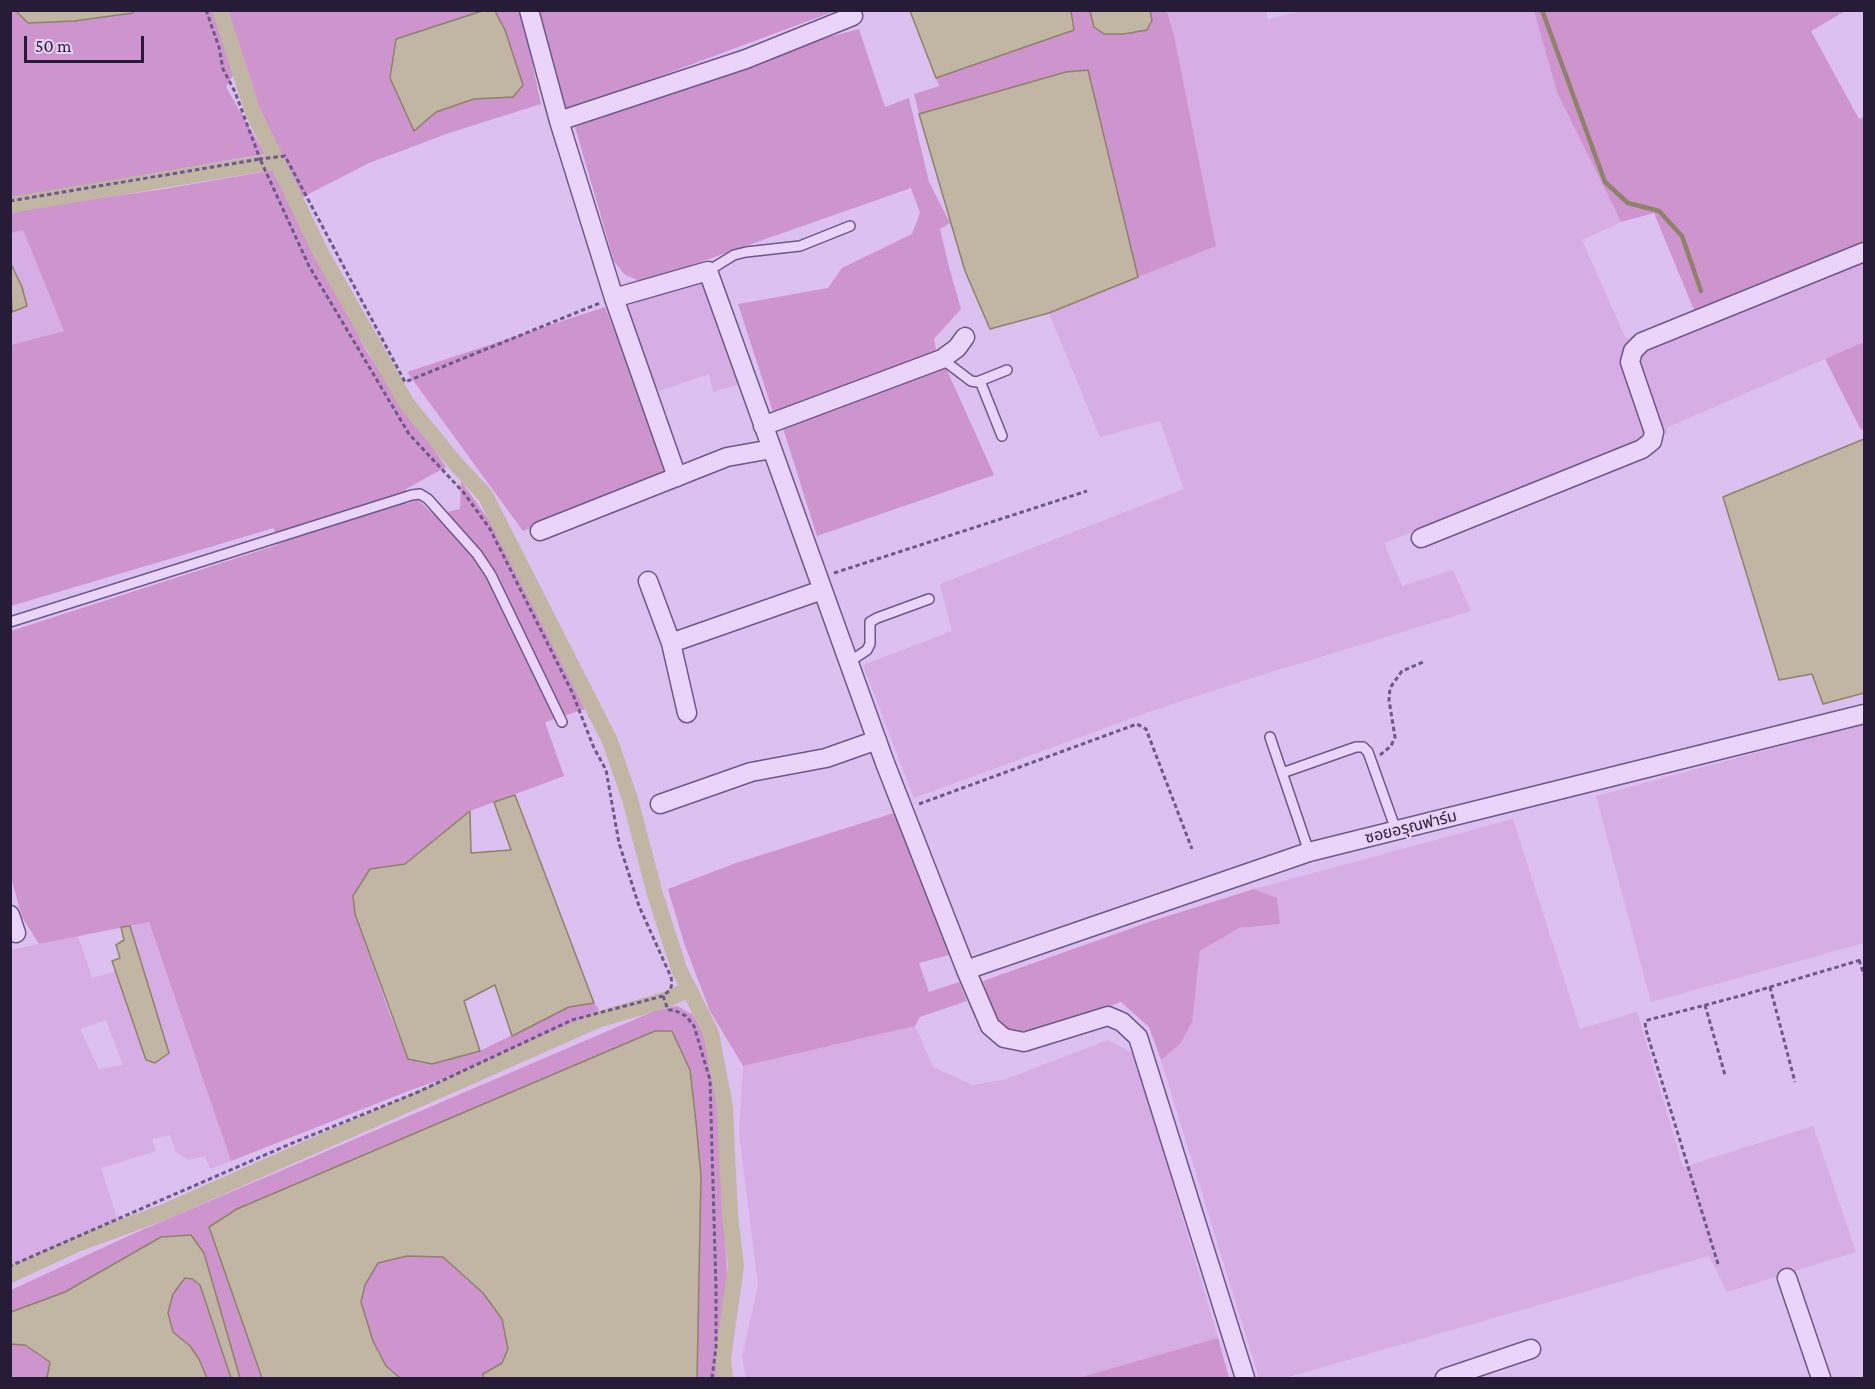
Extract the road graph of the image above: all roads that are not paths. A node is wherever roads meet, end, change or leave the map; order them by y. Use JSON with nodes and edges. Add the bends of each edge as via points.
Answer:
{"nodes":[{"id":1,"x":529,"y":10,"type":"edge"},
{"id":2,"x":854,"y":16,"type":"dead end"},
{"id":3,"x":559,"y":121,"type":"junction"},
{"id":4,"x":850,"y":226,"type":"dead end"},
{"id":5,"x":1864,"y":252,"type":"edge"},
{"id":6,"x":708,"y":271,"type":"junction"},
{"id":7,"x":614,"y":298,"type":"junction"},
{"id":8,"x":965,"y":337,"type":"dead end"},
{"id":9,"x":942,"y":358,"type":"junction"},
{"id":10,"x":1007,"y":370,"type":"dead end"},
{"id":11,"x":980,"y":381,"type":"junction"},
{"id":12,"x":763,"y":426,"type":"junction"},
{"id":13,"x":1002,"y":436,"type":"dead end"},
{"id":14,"x":772,"y":449,"type":"junction"},
{"id":15,"x":678,"y":477,"type":"junction"},
{"id":16,"x":540,"y":531,"type":"dead end"},
{"id":17,"x":1421,"y":538,"type":"dead end"},
{"id":18,"x":648,"y":581,"type":"dead end"},
{"id":19,"x":820,"y":584,"type":"junction"},
{"id":20,"x":929,"y":599,"type":"dead end"},
{"id":21,"x":10,"y":622,"type":"edge"},
{"id":22,"x":671,"y":643,"type":"junction"},
{"id":23,"x":849,"y":662,"type":"junction"},
{"id":24,"x":687,"y":713,"type":"dead end"},
{"id":25,"x":1864,"y":714,"type":"edge"},
{"id":26,"x":562,"y":722,"type":"dead end"},
{"id":27,"x":1270,"y":737,"type":"dead end"},
{"id":28,"x":877,"y":741,"type":"junction"},
{"id":29,"x":1282,"y":773,"type":"junction"},
{"id":30,"x":660,"y":804,"type":"dead end"},
{"id":31,"x":1396,"y":830,"type":"junction"},
{"id":32,"x":1309,"y":852,"type":"junction"},
{"id":33,"x":10,"y":915,"type":"edge"},
{"id":34,"x":16,"y":933,"type":"dead end"},
{"id":35,"x":966,"y":970,"type":"junction"},
{"id":36,"x":1787,"y":1278,"type":"dead end"},
{"id":37,"x":1532,"y":1349,"type":"dead end"},
{"id":38,"x":1245,"y":1378,"type":"edge"},
{"id":39,"x":1445,"y":1378,"type":"edge"},
{"id":40,"x":1821,"y":1378,"type":"edge"}],
"edges":[{"from":1,"to":3,"type":"street"},
{"from":2,"to":3,"type":"street","via":[[746,58]]},
{"from":3,"to":7,"type":"street"},
{"from":4,"to":6,"type":"lane","via":[[800,246],[734,255]]},
{"from":5,"to":17,"type":"street","via":[[1642,342],[1633,351],[1630,362],[1654,432],[1652,441]]},
{"from":6,"to":7,"type":"street"},
{"from":6,"to":12,"type":"street"},
{"from":7,"to":15,"type":"street"},
{"from":8,"to":9,"type":"street"},
{"from":9,"to":11,"type":"lane","via":[[971,381]]},
{"from":9,"to":12,"type":"street"},
{"from":10,"to":11,"type":"lane"},
{"from":11,"to":13,"type":"lane"},
{"from":12,"to":14,"type":"street"},
{"from":14,"to":15,"type":"street","via":[[727,458]]},
{"from":14,"to":19,"type":"street"},
{"from":15,"to":16,"type":"street"},
{"from":18,"to":22,"type":"street"},
{"from":19,"to":22,"type":"street"},
{"from":19,"to":23,"type":"street"},
{"from":20,"to":23,"type":"lane","via":[[870,622],[867,650]]},
{"from":21,"to":26,"type":"lane","via":[[420,494],[477,554],[491,575]]},
{"from":22,"to":24,"type":"street"},
{"from":23,"to":28,"type":"street"},
{"from":25,"to":31,"type":"street","name":"ซอยอรุณฟาร์ม"},
{"from":27,"to":29,"type":"lane"},
{"from":28,"to":30,"type":"street","via":[[826,758],[751,772]]},
{"from":28,"to":35,"type":"street"},
{"from":29,"to":31,"type":"lane","via":[[1363,747]]},
{"from":29,"to":32,"type":"lane"},
{"from":31,"to":32,"type":"street","name":"ซอยอรุณฟาร์ม"},
{"from":32,"to":35,"type":"street","name":"ซอยอรุณฟาร์ม"},
{"from":33,"to":34,"type":"street"},
{"from":35,"to":38,"type":"street","via":[[990,1026],[1004,1038],[1024,1042],[1108,1016],[1122,1022],[1138,1037]]},
{"from":36,"to":40,"type":"street"},
{"from":37,"to":39,"type":"street"}]}
